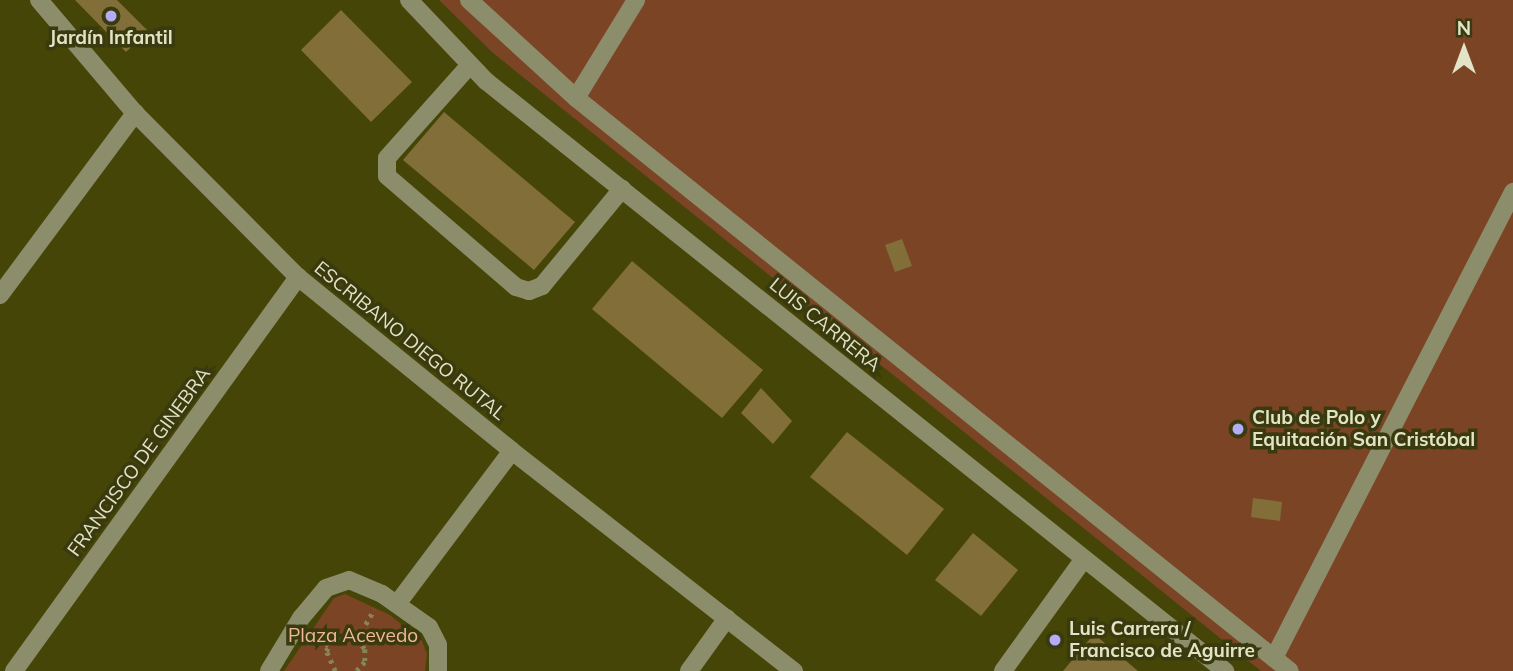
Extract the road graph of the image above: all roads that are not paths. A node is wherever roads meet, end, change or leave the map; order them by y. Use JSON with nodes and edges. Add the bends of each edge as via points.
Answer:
{"nodes":[{"id":1,"x":39,"y":0,"type":"edge"},
{"id":2,"x":409,"y":0,"type":"edge"},
{"id":3,"x":469,"y":0,"type":"edge"},
{"id":4,"x":636,"y":0,"type":"edge"},
{"id":5,"x":469,"y":66,"type":"junction"},
{"id":6,"x":576,"y":98,"type":"junction"},
{"id":7,"x":135,"y":113,"type":"junction"},
{"id":8,"x":622,"y":189,"type":"junction"},
{"id":9,"x":1513,"y":192,"type":"edge"},
{"id":10,"x":298,"y":277,"type":"junction"},
{"id":11,"x":0,"y":295,"type":"edge"},
{"id":12,"x":512,"y":452,"type":"junction"},
{"id":13,"x":1083,"y":560,"type":"junction"},
{"id":14,"x":397,"y":604,"type":"junction"},
{"id":15,"x":727,"y":618,"type":"junction"},
{"id":16,"x":1274,"y":658,"type":"junction"},
{"id":17,"x":13,"y":671,"type":"edge"},
{"id":18,"x":269,"y":671,"type":"edge"},
{"id":19,"x":438,"y":671,"type":"edge"},
{"id":20,"x":689,"y":671,"type":"edge"},
{"id":21,"x":794,"y":671,"type":"edge"},
{"id":22,"x":1003,"y":671,"type":"edge"},
{"id":23,"x":1225,"y":671,"type":"edge"},
{"id":24,"x":1290,"y":671,"type":"edge"}],
"edges":[{"from":1,"to":7,"type":"street","name":"ESCRIBANO DIEGO RUTAL"},
{"from":2,"to":5,"type":"street","name":"LUIS CARRERA"},
{"from":3,"to":6,"type":"street"},
{"from":4,"to":6,"type":"street"},
{"from":5,"to":8,"type":"street","name":"LUIS CARRERA"},
{"from":5,"to":8,"type":"street","via":[[387,158],[387,176],[516,287],[529,291],[542,286]]},
{"from":6,"to":16,"type":"street"},
{"from":7,"to":10,"type":"street","name":"ESCRIBANO DIEGO RUTAL"},
{"from":7,"to":11,"type":"street"},
{"from":8,"to":13,"type":"street","name":"LUIS CARRERA"},
{"from":9,"to":16,"type":"street"},
{"from":10,"to":12,"type":"street","name":"ESCRIBANO DIEGO RUTAL"},
{"from":10,"to":17,"type":"street","name":"FRANCISCO DE GINEBRA"},
{"from":12,"to":14,"type":"street"},
{"from":12,"to":15,"type":"street","name":"ESCRIBANO DIEGO RUTAL"},
{"from":13,"to":22,"type":"street"},
{"from":13,"to":23,"type":"street","name":"LUIS CARRERA"},
{"from":14,"to":18,"type":"street","via":[[349,580],[326,588],[301,618]]},
{"from":14,"to":19,"type":"street","via":[[429,628],[438,645]]},
{"from":15,"to":20,"type":"street"},
{"from":15,"to":21,"type":"street","name":"ESCRIBANO DIEGO RUTAL"},
{"from":16,"to":24,"type":"street"}]}
